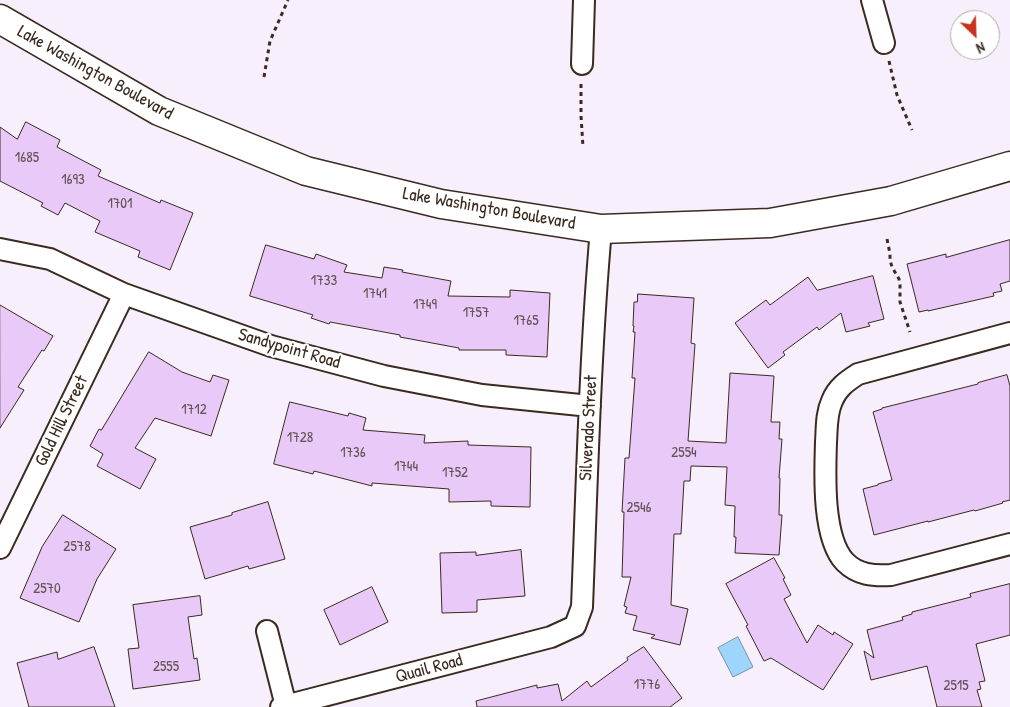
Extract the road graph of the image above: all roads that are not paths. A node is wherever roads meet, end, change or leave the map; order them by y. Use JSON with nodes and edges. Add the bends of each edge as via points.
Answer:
{"nodes":[{"id":1,"x":584,"y":0,"type":"edge"},
{"id":2,"x":872,"y":0,"type":"edge"},
{"id":3,"x":0,"y":19,"type":"edge"},
{"id":4,"x":884,"y":43,"type":"road end"},
{"id":5,"x":582,"y":64,"type":"road end"},
{"id":6,"x":1010,"y":166,"type":"edge"},
{"id":7,"x":601,"y":229,"type":"junction"},
{"id":8,"x":0,"y":248,"type":"edge"},
{"id":9,"x":124,"y":294,"type":"junction"},
{"id":10,"x":1010,"y":333,"type":"edge"},
{"id":11,"x":590,"y":406,"type":"junction"},
{"id":12,"x":1010,"y":544,"type":"edge"},
{"id":13,"x":0,"y":548,"type":"edge"},
{"id":14,"x":575,"y":626,"type":"joint"},
{"id":15,"x":266,"y":631,"type":"dead end"},
{"id":16,"x":283,"y":706,"type":"edge"}],
"edges":[{"from":1,"to":5,"type":"street"},
{"from":2,"to":4,"type":"street"},
{"from":3,"to":7,"type":"street","name":"Lake Washington Boulevard","via":[[159,111],[306,171],[441,204]]},
{"from":6,"to":7,"type":"street","name":"Lake Washington Boulevard","via":[[891,201],[770,223]]},
{"from":7,"to":11,"type":"street","name":"Silverado Street"},
{"from":8,"to":9,"type":"street","name":"Sandypoint Road","via":[[50,258]]},
{"from":9,"to":11,"type":"street","name":"Sandypoint Road","via":[[271,346],[384,376],[482,395]]},
{"from":9,"to":13,"type":"street","name":"Gold Hill Street"},
{"from":10,"to":12,"type":"street","via":[[858,374],[845,382],[832,400],[828,413],[825,491],[836,548],[843,560],[863,573],[891,575]]},
{"from":11,"to":14,"type":"street","name":"Silverado Street","via":[[582,607]]},
{"from":14,"to":16,"type":"street","name":"Quail Road","via":[[550,637]]},
{"from":15,"to":16,"type":"street"}]}
